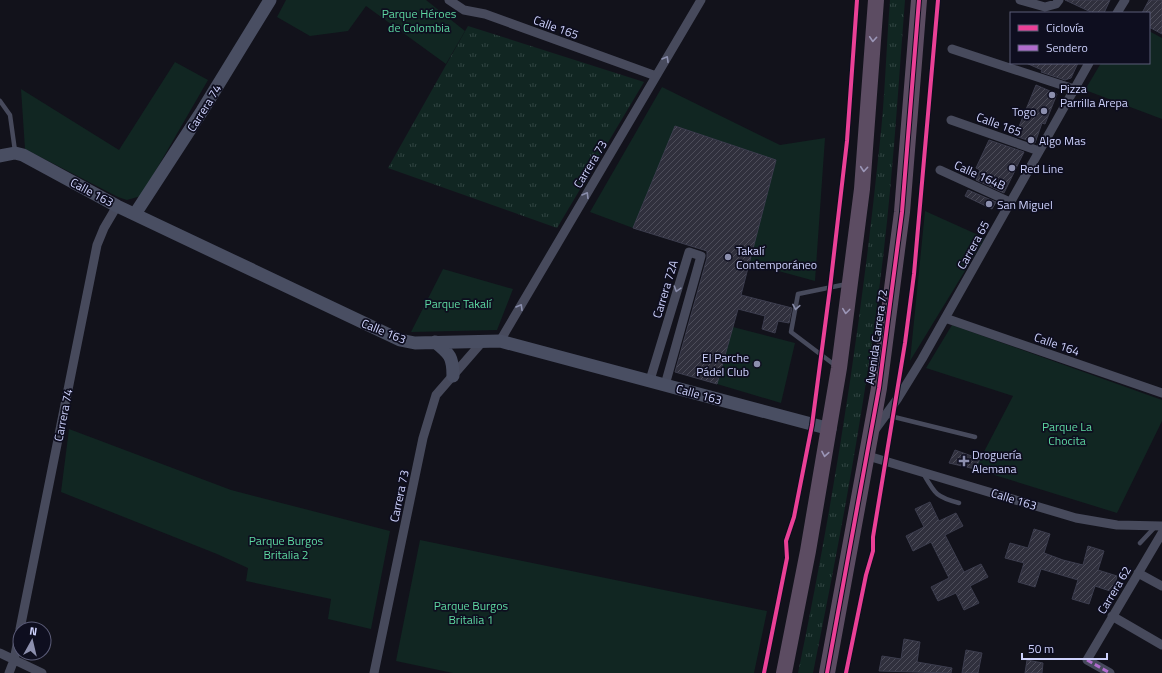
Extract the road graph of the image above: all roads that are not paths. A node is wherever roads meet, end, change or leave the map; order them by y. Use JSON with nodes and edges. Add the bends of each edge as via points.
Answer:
{"nodes":[{"id":1,"x":270,"y":0,"type":"edge"},
{"id":2,"x":449,"y":0,"type":"edge"},
{"id":3,"x":701,"y":0,"type":"edge"},
{"id":4,"x":876,"y":0,"type":"edge"},
{"id":5,"x":919,"y":0,"type":"edge"},
{"id":6,"x":1020,"y":0,"type":"edge"},
{"id":7,"x":1059,"y":0,"type":"edge"},
{"id":8,"x":1125,"y":0,"type":"edge"},
{"id":9,"x":1118,"y":12,"type":"edge"},
{"id":10,"x":952,"y":48,"type":"dead end"},
{"id":11,"x":1088,"y":64,"type":"edge"},
{"id":12,"x":656,"y":76,"type":"junction"},
{"id":13,"x":1074,"y":89,"type":"junction"},
{"id":14,"x":0,"y":101,"type":"edge"},
{"id":15,"x":951,"y":120,"type":"dead end"},
{"id":16,"x":1039,"y":151,"type":"junction"},
{"id":17,"x":15,"y":153,"type":"junction"},
{"id":18,"x":0,"y":156,"type":"edge"},
{"id":19,"x":940,"y":170,"type":"dead end"},
{"id":20,"x":1010,"y":202,"type":"junction"},
{"id":21,"x":117,"y":206,"type":"junction"},
{"id":22,"x":135,"y":214,"type":"junction"},
{"id":23,"x":850,"y":283,"type":"junction"},
{"id":24,"x":945,"y":318,"type":"junction"},
{"id":25,"x":483,"y":341,"type":"junction"},
{"id":26,"x":500,"y":341,"type":"junction"},
{"id":27,"x":435,"y":342,"type":"junction"},
{"id":28,"x":660,"y":346,"type":"junction"},
{"id":29,"x":675,"y":350,"type":"junction"},
{"id":30,"x":839,"y":368,"type":"junction"},
{"id":31,"x":453,"y":376,"type":"junction"},
{"id":32,"x":650,"y":380,"type":"junction"},
{"id":33,"x":665,"y":385,"type":"junction"},
{"id":34,"x":1162,"y":393,"type":"edge"},
{"id":35,"x":886,"y":415,"type":"junction"},
{"id":36,"x":830,"y":429,"type":"junction"},
{"id":37,"x":872,"y":434,"type":"junction"},
{"id":38,"x":975,"y":436,"type":"dead end"},
{"id":39,"x":868,"y":456,"type":"junction"},
{"id":40,"x":922,"y":472,"type":"junction"},
{"id":41,"x":959,"y":503,"type":"dead end"},
{"id":42,"x":1160,"y":528,"type":"edge"},
{"id":43,"x":1140,"y":543,"type":"dead end"},
{"id":44,"x":1138,"y":573,"type":"junction"},
{"id":45,"x":1162,"y":586,"type":"edge"},
{"id":46,"x":1112,"y":616,"type":"junction"},
{"id":47,"x":22,"y":621,"type":"edge"},
{"id":48,"x":1162,"y":645,"type":"edge"},
{"id":49,"x":0,"y":653,"type":"edge"},
{"id":50,"x":12,"y":659,"type":"edge"},
{"id":51,"x":14,"y":661,"type":"edge"},
{"id":52,"x":16,"y":661,"type":"edge"},
{"id":53,"x":9,"y":673,"type":"edge"},
{"id":54,"x":42,"y":673,"type":"edge"},
{"id":55,"x":374,"y":673,"type":"edge"},
{"id":56,"x":784,"y":673,"type":"edge"},
{"id":57,"x":827,"y":673,"type":"edge"},
{"id":58,"x":1110,"y":673,"type":"edge"}],
"edges":[{"from":1,"to":22,"type":"street","name":"Carrera 74","via":[[191,129]]},
{"from":2,"to":12,"type":"street","name":"Calle 165","via":[[464,10],[485,14]]},
{"from":12,"to":3,"type":"street","name":"Carrera 73","one_way":true},
{"from":4,"to":23,"type":"highway","one_way":true,"via":[[862,188]]},
{"from":5,"to":37,"type":"highway","name":"Avenida Carrera 72","via":[[902,212]]},
{"from":6,"to":7,"type":"street","via":[[1045,7],[1051,7]]},
{"from":8,"to":9,"type":"street"},
{"from":10,"to":13,"type":"street"},
{"from":11,"to":13,"type":"street","name":"Carrera 65"},
{"from":26,"to":12,"type":"street","name":"Carrera 73","one_way":true},
{"from":13,"to":16,"type":"street","name":"Carrera 65"},
{"from":14,"to":17,"type":"lane","via":[[10,115]]},
{"from":15,"to":16,"type":"street","name":"Calle 165"},
{"from":16,"to":20,"type":"street","name":"Carrera 65"},
{"from":17,"to":18,"type":"street"},
{"from":17,"to":21,"type":"street","name":"Calle 163"},
{"from":19,"to":20,"type":"street","name":"Calle 164B"},
{"from":20,"to":24,"type":"street","name":"Carrera 65"},
{"from":21,"to":22,"type":"street","name":"Calle 163"},
{"from":21,"to":47,"type":"street","name":"Carrera 74","via":[[97,245]]},
{"from":22,"to":27,"type":"street","name":"Calle 163","via":[[388,335],[415,343]]},
{"from":23,"to":30,"type":"highway","one_way":true},
{"from":23,"to":30,"type":"lane","one_way":true,"via":[[798,294],[791,332]]},
{"from":24,"to":34,"type":"street","name":"Calle 164"},
{"from":24,"to":35,"type":"street","name":"Carrera 65","via":[[902,399]]},
{"from":25,"to":26,"type":"street","name":"Calle 163"},
{"from":25,"to":27,"type":"street","name":"Calle 163"},
{"from":25,"to":31,"type":"street","name":"Carrera 73"},
{"from":26,"to":32,"type":"street","name":"Calle 163"},
{"from":27,"to":31,"type":"street","via":[[450,356]]},
{"from":28,"to":29,"type":"street"},
{"from":29,"to":28,"type":"street","name":"Carrera 72A","one_way":true,"via":[[701,256],[689,252]]},
{"from":28,"to":32,"type":"street","name":"Carrera 72A"},
{"from":29,"to":33,"type":"street","name":"Carrera 72A"},
{"from":30,"to":36,"type":"highway"},
{"from":31,"to":55,"type":"street","name":"Carrera 73","via":[[436,395],[423,438]]},
{"from":32,"to":33,"type":"street","name":"Calle 163"},
{"from":33,"to":36,"type":"street","name":"Calle 163"},
{"from":35,"to":37,"type":"street","name":"Carrera 65"},
{"from":35,"to":38,"type":"lane"},
{"from":36,"to":56,"type":"highway","one_way":true},
{"from":37,"to":39,"type":"highway","name":"Avenida Carrera 72"},
{"from":39,"to":40,"type":"street","name":"Calle 163"},
{"from":39,"to":57,"type":"highway","name":"Avenida Carrera 72"},
{"from":40,"to":41,"type":"lane","via":[[941,498]]},
{"from":40,"to":42,"type":"street","name":"Calle 163","via":[[1076,518],[1117,525]]},
{"from":42,"to":43,"type":"lane"},
{"from":42,"to":44,"type":"street","name":"Carrera 62"},
{"from":44,"to":45,"type":"street"},
{"from":44,"to":46,"type":"street","name":"Carrera 62"},
{"from":46,"to":48,"type":"street"},
{"from":46,"to":58,"type":"street","name":"Carrera 62","via":[[1086,660]]},
{"from":49,"to":50,"type":"street"},
{"from":51,"to":53,"type":"street","name":"Carrera 74"},
{"from":52,"to":54,"type":"street"}]}
